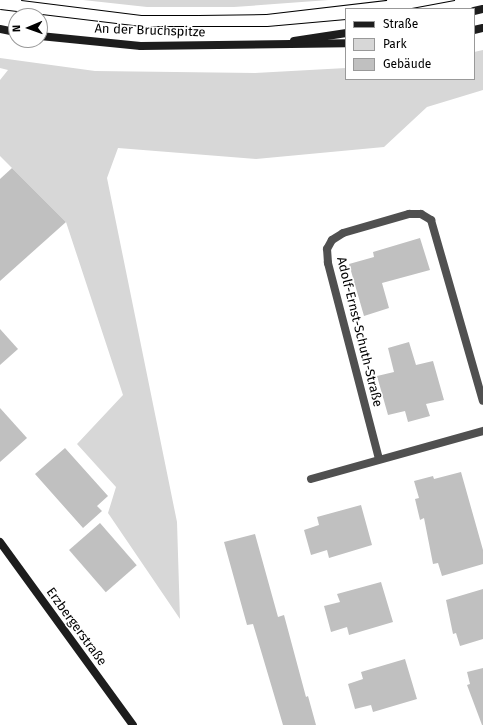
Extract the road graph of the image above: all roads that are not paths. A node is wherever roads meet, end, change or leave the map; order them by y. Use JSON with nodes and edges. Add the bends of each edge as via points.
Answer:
{"nodes":[{"id":1,"x":345,"y":33,"type":"edge"},
{"id":2,"x":48,"y":37,"type":"edge"},
{"id":3,"x":345,"y":43,"type":"edge"},
{"id":4,"x":260,"y":46,"type":"junction"},
{"id":5,"x":483,"y":401,"type":"edge"},
{"id":6,"x":483,"y":431,"type":"edge"},
{"id":7,"x":379,"y":460,"type":"junction"},
{"id":8,"x":311,"y":479,"type":"dead end"},
{"id":9,"x":0,"y":542,"type":"edge"},
{"id":10,"x":133,"y":725,"type":"edge"}],
"edges":[{"from":1,"to":4,"type":"main road","name":"An der Bruchspitze"},
{"from":2,"to":4,"type":"main road","name":"An der Bruchspitze","via":[[141,46]]},
{"from":3,"to":4,"type":"main road","name":"An der Bruchspitze"},
{"from":5,"to":7,"type":"street","name":"Adolf-Ernst-Schuth-Straße","via":[[431,220],[421,214],[409,214],[338,236],[327,249],[328,263]]},
{"from":6,"to":7,"type":"street"},
{"from":7,"to":8,"type":"street"},
{"from":9,"to":10,"type":"main road","name":"Erzbergerstraße"}]}
